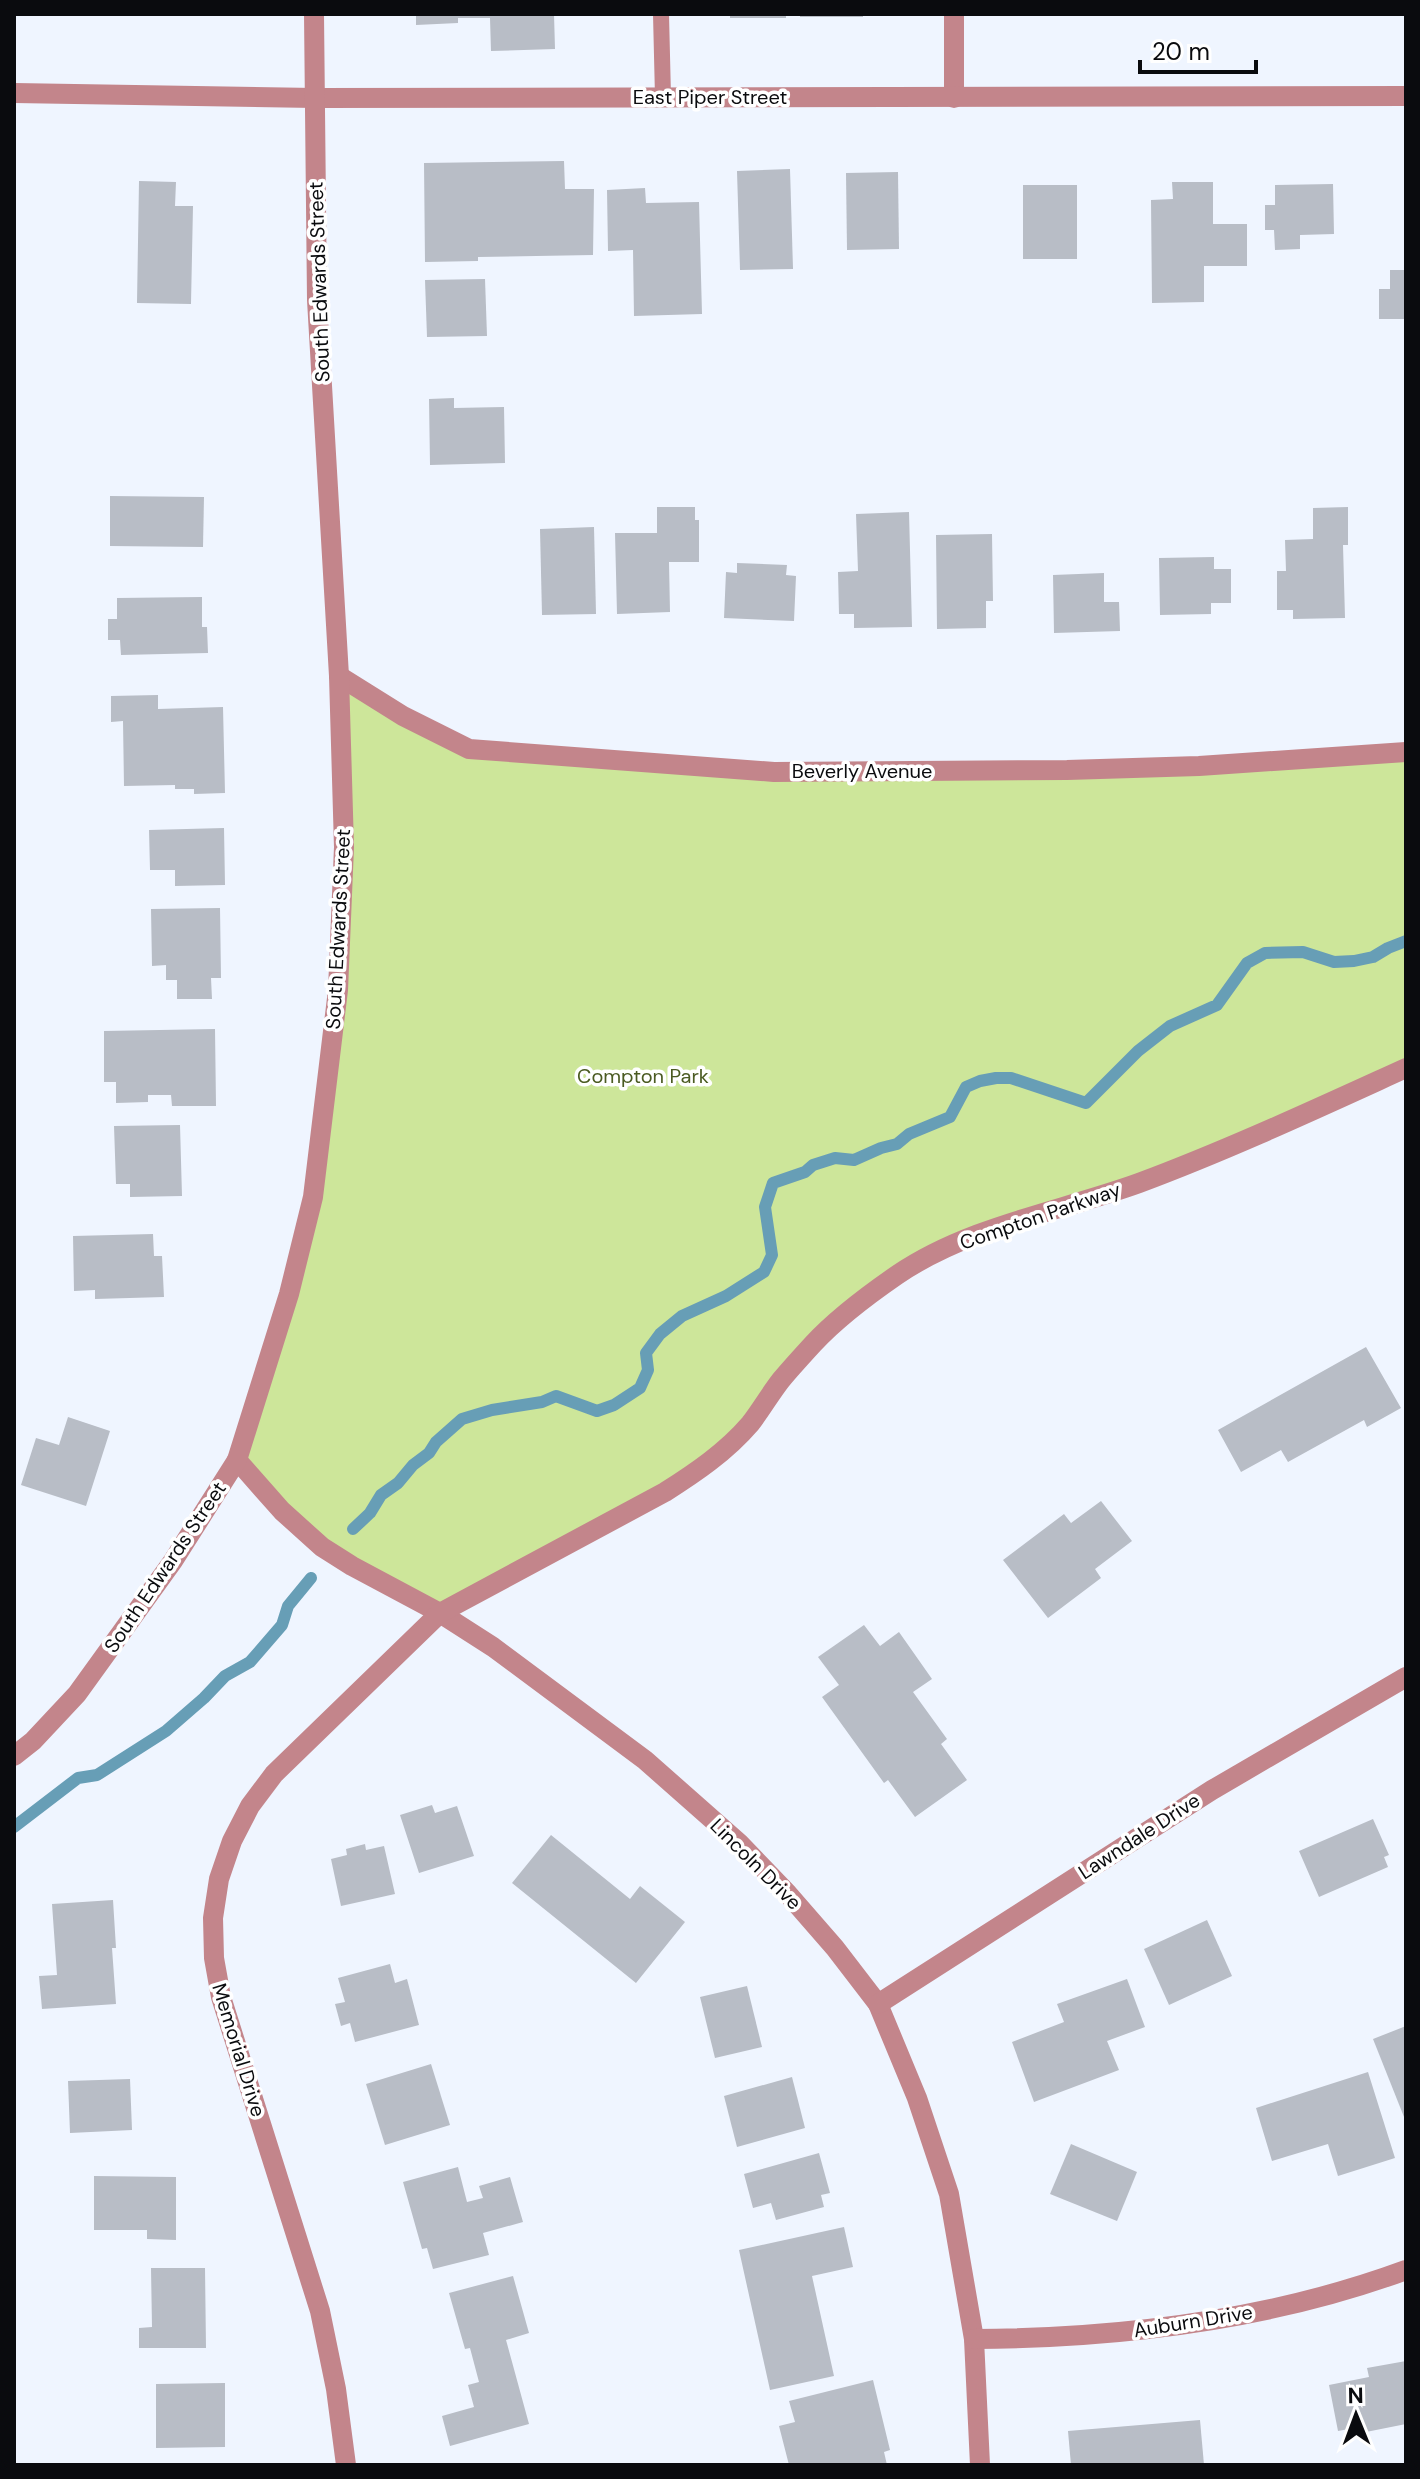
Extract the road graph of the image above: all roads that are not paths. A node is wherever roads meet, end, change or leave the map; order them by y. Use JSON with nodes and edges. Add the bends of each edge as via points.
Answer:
{"nodes":[{"id":1,"x":314,"y":14,"type":"edge"},
{"id":2,"x":661,"y":14,"type":"edge"},
{"id":3,"x":954,"y":14,"type":"edge"},
{"id":4,"x":14,"y":93,"type":"edge"},
{"id":5,"x":1406,"y":96,"type":"edge"},
{"id":6,"x":663,"y":97,"type":"junction"},
{"id":7,"x":315,"y":98,"type":"junction"},
{"id":8,"x":954,"y":98,"type":"junction"},
{"id":9,"x":339,"y":676,"type":"junction"},
{"id":10,"x":1406,"y":752,"type":"edge"},
{"id":11,"x":1406,"y":1068,"type":"edge"},
{"id":12,"x":237,"y":1460,"type":"junction"},
{"id":13,"x":440,"y":1613,"type":"junction"},
{"id":14,"x":1406,"y":1677,"type":"edge"},
{"id":15,"x":14,"y":1756,"type":"edge"},
{"id":16,"x":878,"y":2004,"type":"junction"},
{"id":17,"x":1406,"y":2270,"type":"edge"},
{"id":18,"x":974,"y":2339,"type":"junction"},
{"id":19,"x":346,"y":2465,"type":"edge"},
{"id":20,"x":980,"y":2465,"type":"edge"}],
"edges":[{"from":1,"to":7,"type":"street","name":"South Edwards Street"},
{"from":2,"to":6,"type":"lane"},
{"from":3,"to":8,"type":"street"},
{"from":4,"to":7,"type":"street","name":"East Piper Street"},
{"from":5,"to":8,"type":"street","name":"East Piper Street"},
{"from":6,"to":7,"type":"street","name":"East Piper Street"},
{"from":6,"to":8,"type":"street","name":"East Piper Street"},
{"from":7,"to":9,"type":"street","name":"South Edwards Street","via":[[317,300]]},
{"from":9,"to":10,"type":"street","name":"Beverly Avenue","via":[[469,749],[774,772],[1199,766]]},
{"from":9,"to":12,"type":"street","name":"South Edwards Street","via":[[344,847],[338,990],[313,1197]]},
{"from":11,"to":13,"type":"street","name":"Compton Parkway","via":[[1234,1146],[981,1233],[900,1273],[816,1341],[749,1425],[695,1473]]},
{"from":12,"to":13,"type":"street","name":"Lincoln Drive","via":[[322,1547]]},
{"from":12,"to":15,"type":"street","name":"South Edwards Street","via":[[173,1561],[77,1694]]},
{"from":13,"to":16,"type":"street","name":"Lincoln Drive","via":[[645,1760],[739,1843],[835,1948]]},
{"from":13,"to":19,"type":"street","name":"Memorial Drive","via":[[274,1774],[250,1806],[219,1879],[213,1918],[221,1997],[320,2311]]},
{"from":14,"to":16,"type":"street","name":"Lawndale Drive","via":[[1212,1790]]},
{"from":16,"to":18,"type":"street","name":"Lincoln Drive","via":[[949,2194]]},
{"from":17,"to":18,"type":"street","name":"Auburn Drive","via":[[1215,2320],[1125,2332]]},
{"from":18,"to":20,"type":"street","name":"Lincoln Drive"}]}
